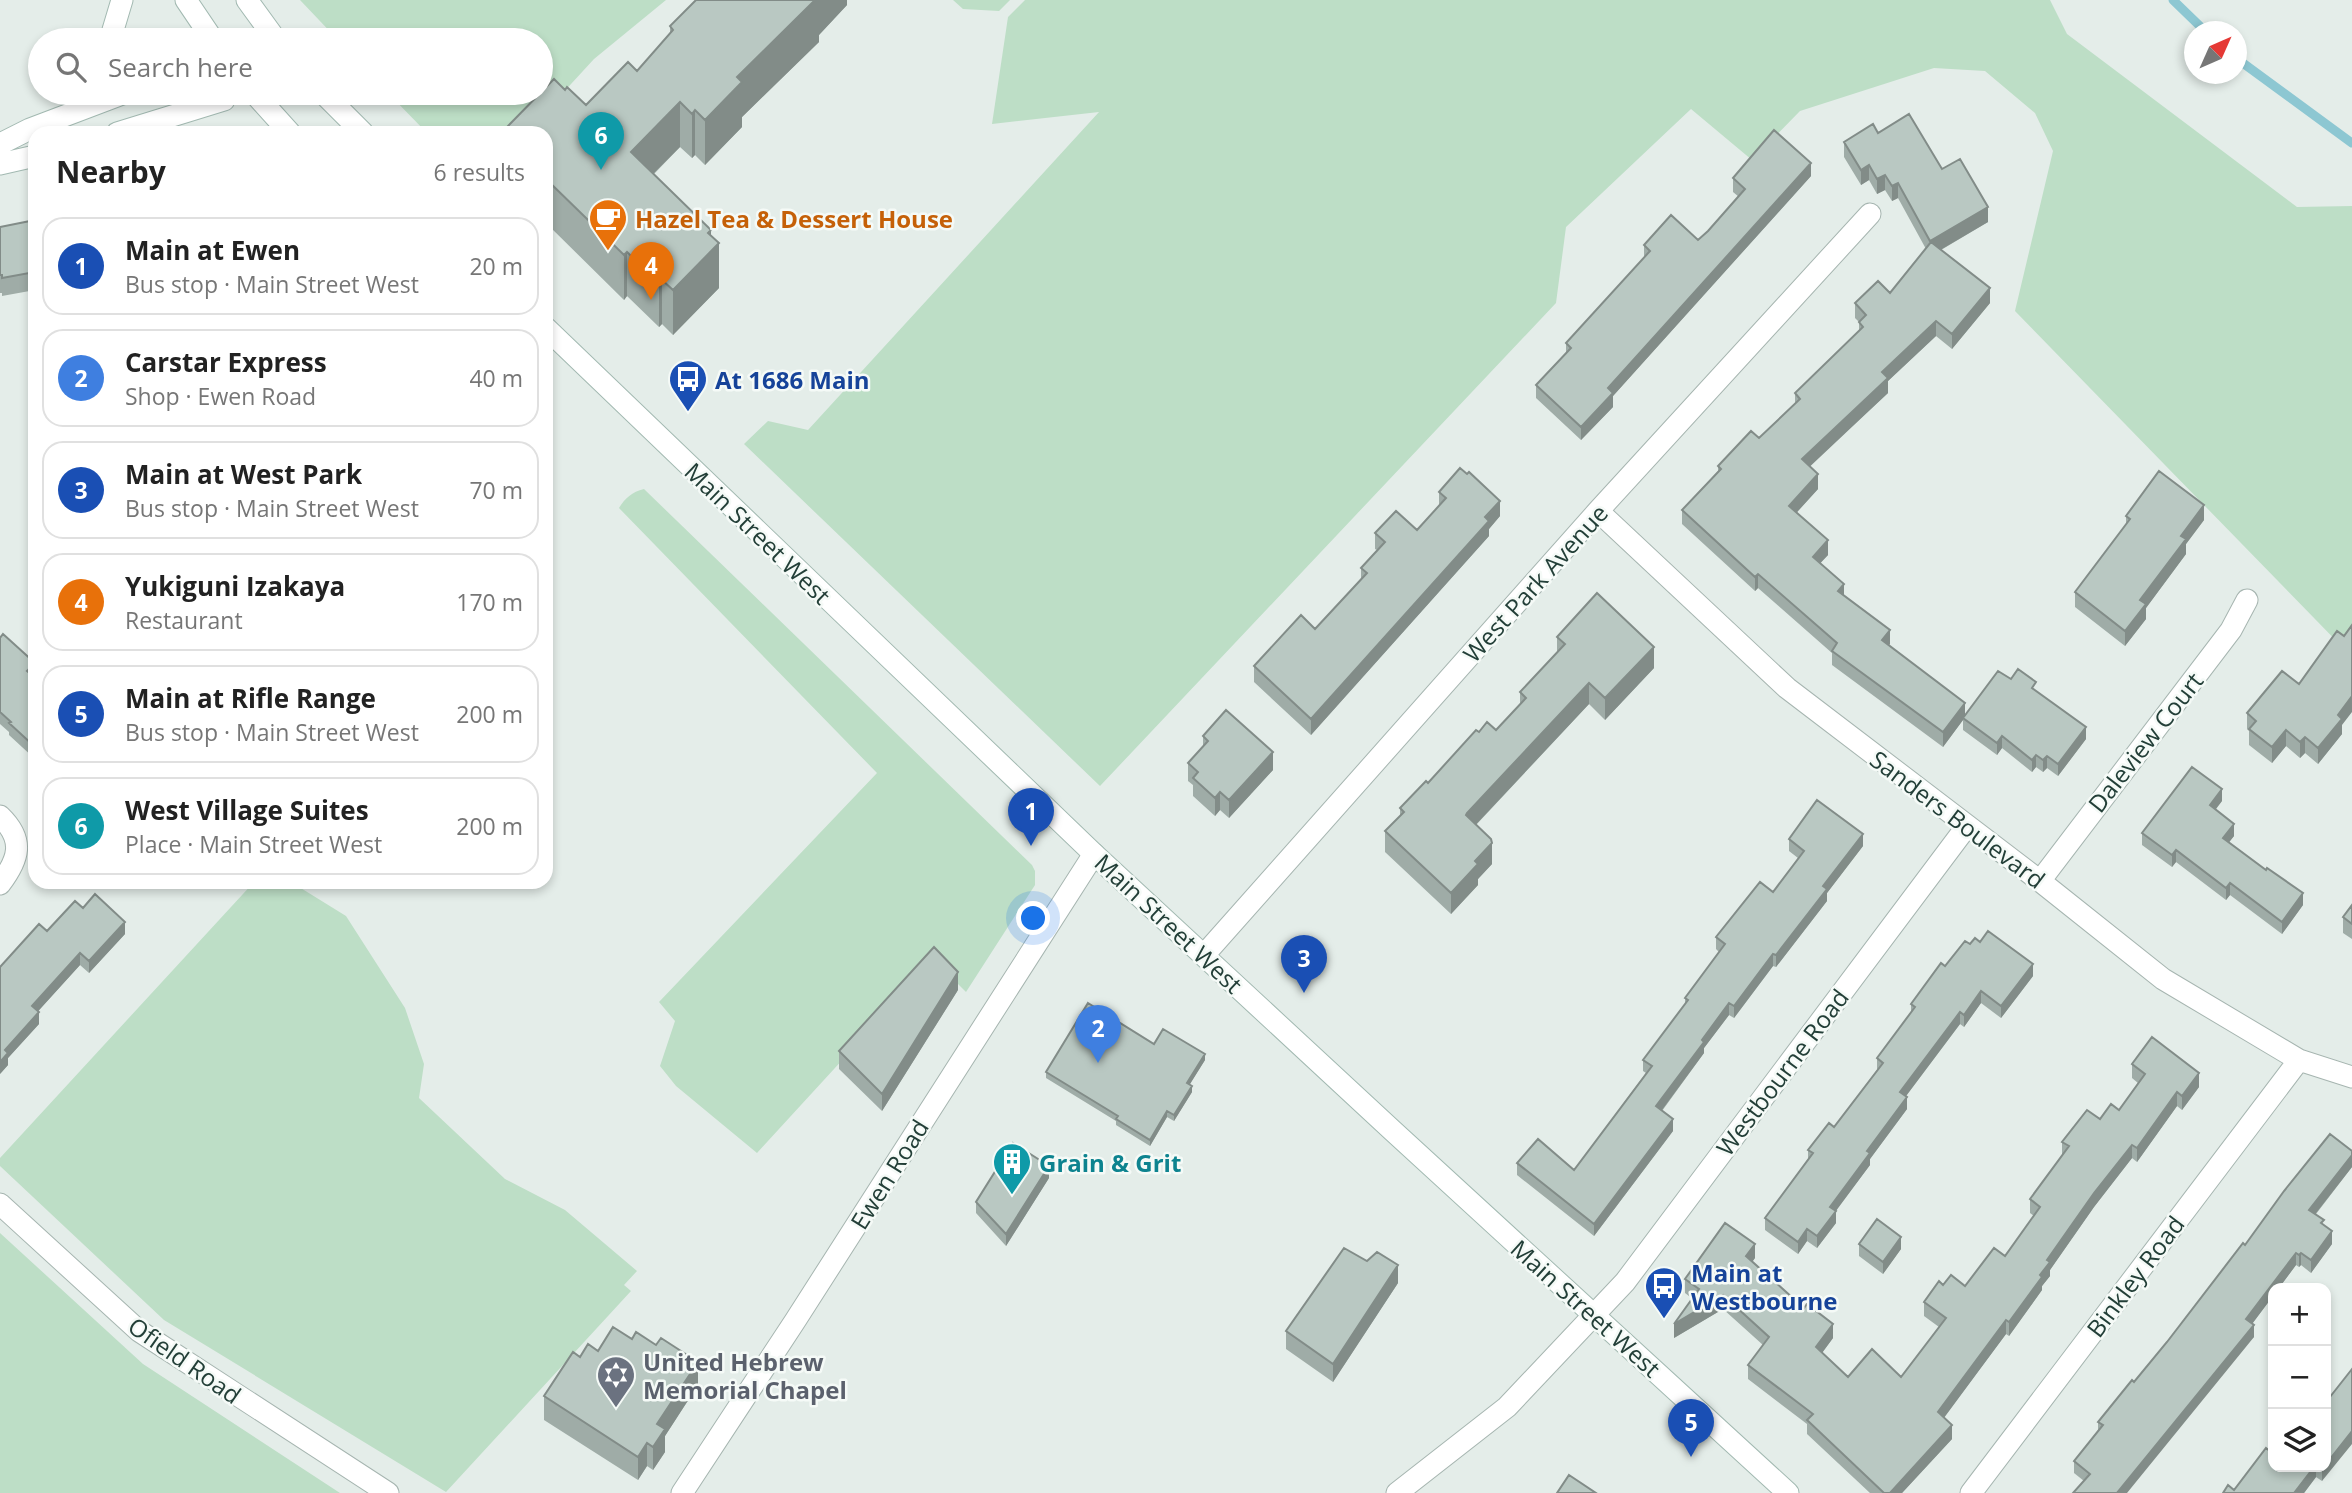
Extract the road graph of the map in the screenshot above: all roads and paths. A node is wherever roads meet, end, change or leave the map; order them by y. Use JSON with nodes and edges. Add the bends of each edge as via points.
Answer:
{"nodes":[{"id":1,"x":122,"y":0,"type":"edge"},
{"id":2,"x":186,"y":0,"type":"edge"},
{"id":3,"x":247,"y":0,"type":"edge"},
{"id":4,"x":114,"y":28,"type":"edge"},
{"id":5,"x":206,"y":28,"type":"edge"},
{"id":6,"x":267,"y":28,"type":"edge"},
{"id":7,"x":62,"y":105,"type":"edge"},
{"id":8,"x":94,"y":105,"type":"edge"},
{"id":9,"x":212,"y":105,"type":"edge"},
{"id":10,"x":265,"y":105,"type":"edge"},
{"id":11,"x":335,"y":105,"type":"edge"},
{"id":12,"x":35,"y":126,"type":"edge"},
{"id":13,"x":40,"y":126,"type":"edge"},
{"id":14,"x":142,"y":126,"type":"edge"},
{"id":15,"x":284,"y":126,"type":"edge"},
{"id":16,"x":356,"y":126,"type":"edge"},
{"id":17,"x":28,"y":131,"type":"edge"},
{"id":18,"x":0,"y":144,"type":"edge"},
{"id":19,"x":1870,"y":214,"type":"dead end"},
{"id":20,"x":553,"y":339,"type":"edge"},
{"id":21,"x":1598,"y":511,"type":"junction"},
{"id":22,"x":2247,"y":600,"type":"dead end"},
{"id":23,"x":0,"y":816,"type":"edge"},
{"id":24,"x":1967,"y":826,"type":"junction"},
{"id":25,"x":1094,"y":854,"type":"junction"},
{"id":26,"x":2040,"y":881,"type":"junction"},
{"id":27,"x":0,"y":884,"type":"edge"},
{"id":28,"x":1204,"y":955,"type":"junction"},
{"id":29,"x":2299,"y":1060,"type":"junction"},
{"id":30,"x":2352,"y":1077,"type":"edge"},
{"id":31,"x":0,"y":1204,"type":"edge"},
{"id":32,"x":1594,"y":1314,"type":"junction"},
{"id":33,"x":388,"y":1493,"type":"edge"},
{"id":34,"x":682,"y":1493,"type":"edge"},
{"id":35,"x":1397,"y":1493,"type":"edge"},
{"id":36,"x":1788,"y":1493,"type":"edge"},
{"id":37,"x":1971,"y":1493,"type":"edge"}],
"edges":[{"from":1,"to":4,"type":"street"},
{"from":2,"to":5,"type":"street"},
{"from":3,"to":6,"type":"street"},
{"from":7,"to":12,"type":"street"},
{"from":8,"to":13,"type":"street"},
{"from":9,"to":14,"type":"street"},
{"from":10,"to":15,"type":"street"},
{"from":11,"to":16,"type":"street"},
{"from":17,"to":18,"type":"street"},
{"from":19,"to":21,"type":"street","name":"West Park Avenue"},
{"from":20,"to":25,"type":"street","name":"Main Street West"},
{"from":21,"to":24,"type":"street","name":"Sanders Boulevard","via":[[1787,688]]},
{"from":21,"to":28,"type":"street","name":"West Park Avenue"},
{"from":22,"to":26,"type":"street","name":"Daleview Court","via":[[2231,630]]},
{"from":23,"to":27,"type":"street","via":[[18,844],[16,862]]},
{"from":24,"to":26,"type":"street","name":"Sanders Boulevard"},
{"from":24,"to":32,"type":"street","name":"Westbourne Road","via":[[1625,1282]]},
{"from":25,"to":28,"type":"street","name":"Main Street West"},
{"from":25,"to":34,"type":"street","name":"Ewen Road"},
{"from":26,"to":29,"type":"street","name":"Sanders Boulevard","via":[[2164,979]]},
{"from":28,"to":32,"type":"street","name":"Main Street West"},
{"from":29,"to":30,"type":"street","name":"Sanders Boulevard"},
{"from":29,"to":37,"type":"street","name":"Binkley Road"},
{"from":31,"to":33,"type":"street","name":"Ofield Road","via":[[139,1331]]},
{"from":32,"to":35,"type":"street","name":"Westbourne Road","via":[[1507,1407]]},
{"from":32,"to":36,"type":"street","name":"Main Street West"}]}
